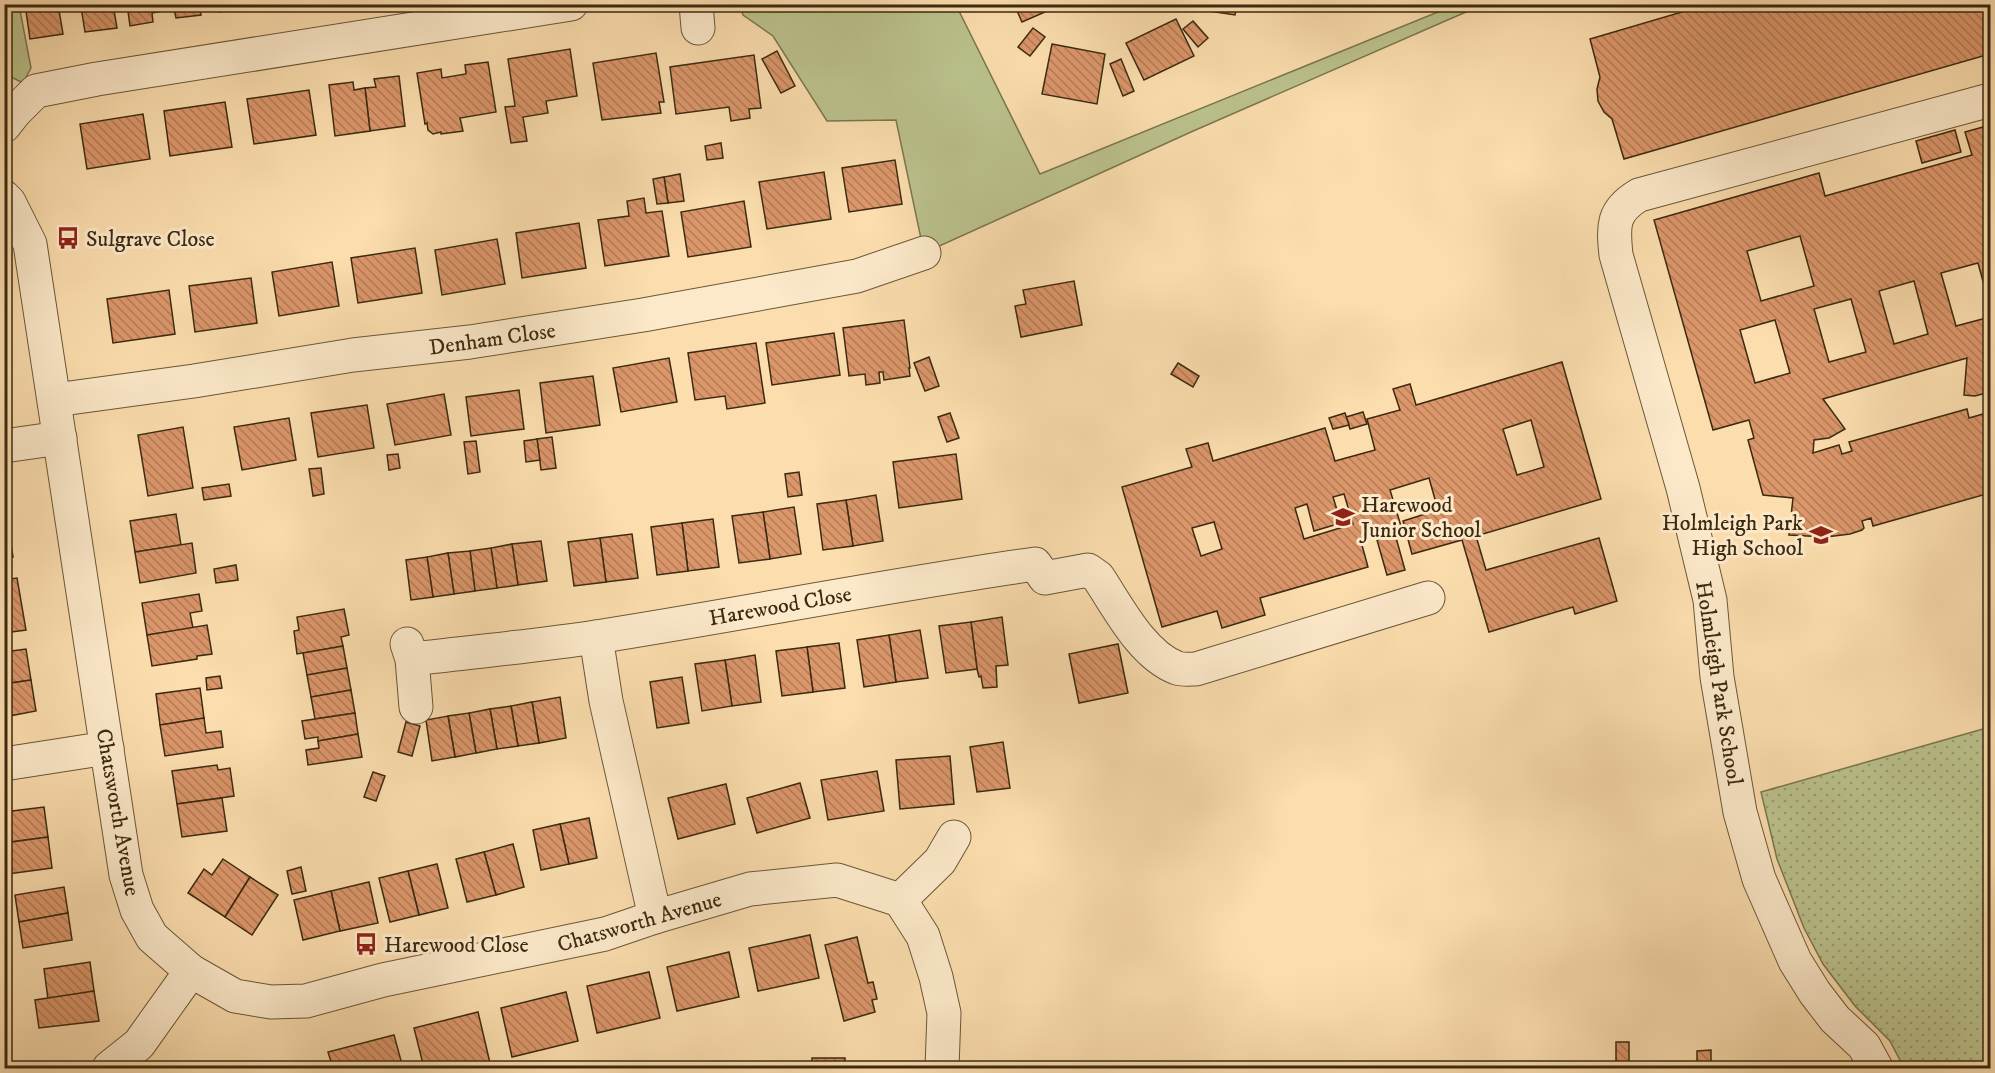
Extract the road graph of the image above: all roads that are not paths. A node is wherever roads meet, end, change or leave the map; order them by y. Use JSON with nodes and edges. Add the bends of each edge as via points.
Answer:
{"nodes":[{"id":1,"x":571,"y":4,"type":"edge"},
{"id":2,"x":1990,"y":100,"type":"edge"},
{"id":3,"x":4,"y":126,"type":"edge"},
{"id":4,"x":4,"y":197,"type":"edge"},
{"id":5,"x":924,"y":254,"type":"dead end"},
{"id":6,"x":55,"y":400,"type":"junction"},
{"id":7,"x":60,"y":438,"type":"junction"},
{"id":8,"x":4,"y":446,"type":"edge"},
{"id":9,"x":1428,"y":598,"type":"dead end"},
{"id":10,"x":596,"y":637,"type":"junction"},
{"id":11,"x":416,"y":706,"type":"dead end"},
{"id":12,"x":107,"y":748,"type":"junction"},
{"id":13,"x":4,"y":764,"type":"edge"},
{"id":14,"x":954,"y":837,"type":"dead end"},
{"id":15,"x":900,"y":900,"type":"junction"},
{"id":16,"x":655,"y":917,"type":"junction"},
{"id":17,"x":191,"y":971,"type":"junction"},
{"id":18,"x":109,"y":1068,"type":"edge"},
{"id":19,"x":942,"y":1068,"type":"edge"},
{"id":20,"x":1876,"y":1068,"type":"edge"}],
"edges":[{"from":1,"to":3,"type":"street","via":[[36,91]]},
{"from":2,"to":20,"type":"street","name":"Holmleigh Park School","via":[[1639,195],[1628,202],[1613,229],[1616,255],[1683,488],[1710,600],[1717,677],[1740,812],[1759,879],[1795,961],[1836,1019],[1864,1046]]},
{"from":4,"to":6,"type":"street","name":"Chatsworth Avenue","via":[[30,244]]},
{"from":5,"to":6,"type":"street","name":"Denham Close","via":[[857,276],[643,315]]},
{"from":6,"to":7,"type":"street","name":"Chatsworth Avenue"},
{"from":7,"to":8,"type":"street"},
{"from":7,"to":12,"type":"street","name":"Chatsworth Avenue"},
{"from":9,"to":10,"type":"street","name":"Harewood Close","via":[[1196,669],[1179,669],[1143,645],[1098,577],[1088,570],[1045,578],[1035,564],[962,562],[811,602]]},
{"from":10,"to":11,"type":"street","name":"Harewood Close","via":[[409,652]]},
{"from":10,"to":16,"type":"street","via":[[606,701]]},
{"from":12,"to":13,"type":"street"},
{"from":12,"to":17,"type":"street","name":"Chatsworth Avenue","via":[[126,875],[137,910],[152,937]]},
{"from":14,"to":15,"type":"street","via":[[940,861]]},
{"from":15,"to":16,"type":"street","name":"Chatsworth Avenue","via":[[837,879],[750,890]]},
{"from":15,"to":19,"type":"street","via":[[923,936],[936,977],[944,1013]]},
{"from":16,"to":17,"type":"street","name":"Chatsworth Avenue","via":[[605,934],[382,980],[306,1001],[272,1002],[235,996]]},
{"from":17,"to":18,"type":"street","via":[[140,1044]]}]}
